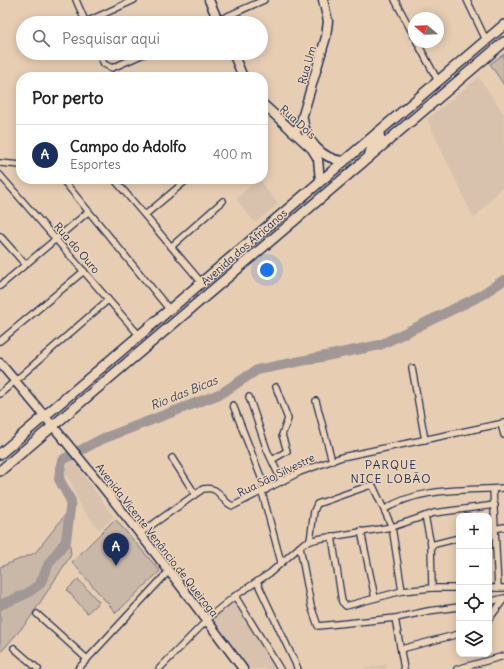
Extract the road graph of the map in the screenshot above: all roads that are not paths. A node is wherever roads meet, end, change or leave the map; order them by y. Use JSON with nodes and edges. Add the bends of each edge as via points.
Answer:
{"nodes":[{"id":1,"x":76,"y":0,"type":"edge"},
{"id":2,"x":134,"y":0,"type":"edge"},
{"id":3,"x":209,"y":0,"type":"edge"},
{"id":4,"x":264,"y":0,"type":"edge"},
{"id":5,"x":323,"y":0,"type":"edge"},
{"id":6,"x":395,"y":0,"type":"edge"},
{"id":7,"x":466,"y":0,"type":"edge"},
{"id":8,"x":82,"y":16,"type":"edge"},
{"id":9,"x":100,"y":16,"type":"edge"},
{"id":10,"x":214,"y":16,"type":"edge"},
{"id":11,"x":229,"y":16,"type":"edge"},
{"id":12,"x":408,"y":25,"type":"edge"},
{"id":13,"x":504,"y":25,"type":"edge"},
{"id":14,"x":486,"y":40,"type":"junction"},
{"id":15,"x":504,"y":42,"type":"edge"},
{"id":16,"x":420,"y":48,"type":"edge"},
{"id":17,"x":102,"y":60,"type":"edge"},
{"id":18,"x":131,"y":60,"type":"edge"},
{"id":19,"x":235,"y":60,"type":"edge"},
{"id":20,"x":241,"y":72,"type":"edge"},
{"id":21,"x":438,"y":81,"type":"junction"},
{"id":22,"x":268,"y":111,"type":"edge"},
{"id":23,"x":303,"y":117,"type":"junction"},
{"id":24,"x":292,"y":131,"type":"junction"},
{"id":25,"x":378,"y":132,"type":"junction"},
{"id":26,"x":369,"y":157,"type":"junction"},
{"id":27,"x":343,"y":161,"type":"junction"},
{"id":28,"x":0,"y":163,"type":"edge"},
{"id":29,"x":16,"y":165,"type":"edge"},
{"id":30,"x":0,"y":175,"type":"edge"},
{"id":31,"x":320,"y":181,"type":"junction"},
{"id":32,"x":66,"y":184,"type":"edge"},
{"id":33,"x":120,"y":184,"type":"edge"},
{"id":34,"x":182,"y":184,"type":"edge"},
{"id":35,"x":300,"y":198,"type":"junction"},
{"id":36,"x":223,"y":201,"type":"dead end"},
{"id":37,"x":88,"y":212,"type":"junction"},
{"id":38,"x":302,"y":214,"type":"junction"},
{"id":39,"x":145,"y":215,"type":"junction"},
{"id":40,"x":0,"y":236,"type":"edge"},
{"id":41,"x":56,"y":239,"type":"junction"},
{"id":42,"x":172,"y":246,"type":"junction"},
{"id":43,"x":25,"y":264,"type":"junction"},
{"id":44,"x":84,"y":271,"type":"junction"},
{"id":45,"x":201,"y":282,"type":"junction"},
{"id":46,"x":0,"y":286,"type":"edge"},
{"id":47,"x":108,"y":300,"type":"junction"},
{"id":48,"x":169,"y":309,"type":"junction"},
{"id":49,"x":139,"y":335,"type":"junction"},
{"id":50,"x":0,"y":342,"type":"edge"},
{"id":51,"x":0,"y":363,"type":"edge"},
{"id":52,"x":412,"y":368,"type":"dead end"},
{"id":53,"x":15,"y":381,"type":"junction"},
{"id":54,"x":276,"y":387,"type":"dead end"},
{"id":55,"x":0,"y":394,"type":"edge"},
{"id":56,"x":249,"y":397,"type":"dead end"},
{"id":57,"x":316,"y":401,"type":"dead end"},
{"id":58,"x":234,"y":405,"type":"dead end"},
{"id":59,"x":44,"y":416,"type":"junction"},
{"id":60,"x":502,"y":424,"type":"edge"},
{"id":61,"x":53,"y":427,"type":"junction"},
{"id":62,"x":28,"y":429,"type":"junction"},
{"id":63,"x":504,"y":435,"type":"edge"},
{"id":64,"x":425,"y":440,"type":"junction"},
{"id":65,"x":0,"y":454,"type":"edge"},
{"id":66,"x":172,"y":458,"type":"dead end"},
{"id":67,"x":272,"y":460,"type":"junction"},
{"id":68,"x":332,"y":461,"type":"junction"},
{"id":69,"x":0,"y":471,"type":"edge"},
{"id":70,"x":282,"y":482,"type":"junction"},
{"id":71,"x":504,"y":488,"type":"edge"},
{"id":72,"x":493,"y":489,"type":"junction"},
{"id":73,"x":264,"y":491,"type":"junction"},
{"id":74,"x":195,"y":494,"type":"junction"},
{"id":75,"x":495,"y":505,"type":"junction"},
{"id":76,"x":385,"y":508,"type":"junction"},
{"id":77,"x":425,"y":516,"type":"junction"},
{"id":78,"x":392,"y":527,"type":"junction"},
{"id":79,"x":504,"y":527,"type":"edge"},
{"id":80,"x":496,"y":528,"type":"junction"},
{"id":81,"x":492,"y":529,"type":"edge"},
{"id":82,"x":361,"y":531,"type":"junction"},
{"id":83,"x":139,"y":534,"type":"junction"},
{"id":84,"x":332,"y":536,"type":"junction"},
{"id":85,"x":456,"y":539,"type":"edge"},
{"id":86,"x":310,"y":541,"type":"junction"},
{"id":87,"x":430,"y":545,"type":"junction"},
{"id":88,"x":300,"y":547,"type":"junction"},
{"id":89,"x":281,"y":562,"type":"junction"},
{"id":90,"x":168,"y":572,"type":"junction"},
{"id":91,"x":257,"y":582,"type":"junction"},
{"id":92,"x":432,"y":588,"type":"junction"},
{"id":93,"x":456,"y":588,"type":"edge"},
{"id":94,"x":501,"y":588,"type":"edge"},
{"id":95,"x":402,"y":591,"type":"junction"},
{"id":96,"x":235,"y":596,"type":"junction"},
{"id":97,"x":375,"y":598,"type":"junction"},
{"id":98,"x":504,"y":599,"type":"edge"},
{"id":99,"x":492,"y":601,"type":"edge"},
{"id":100,"x":456,"y":608,"type":"edge"},
{"id":101,"x":37,"y":614,"type":"dead end"},
{"id":102,"x":492,"y":615,"type":"edge"},
{"id":103,"x":395,"y":618,"type":"junction"},
{"id":104,"x":207,"y":620,"type":"junction"},
{"id":105,"x":456,"y":635,"type":"edge"},
{"id":106,"x":14,"y":648,"type":"dead end"},
{"id":107,"x":401,"y":649,"type":"junction"},
{"id":108,"x":504,"y":656,"type":"edge"},
{"id":109,"x":87,"y":659,"type":"junction"},
{"id":110,"x":297,"y":667,"type":"edge"},
{"id":111,"x":38,"y":669,"type":"edge"},
{"id":112,"x":78,"y":669,"type":"edge"},
{"id":113,"x":159,"y":669,"type":"edge"},
{"id":114,"x":243,"y":669,"type":"edge"},
{"id":115,"x":280,"y":669,"type":"edge"},
{"id":116,"x":404,"y":669,"type":"edge"},
{"id":117,"x":458,"y":669,"type":"edge"}],
"edges":[{"from":1,"to":8,"type":"street"},
{"from":2,"to":9,"type":"street"},
{"from":3,"to":10,"type":"street"},
{"from":4,"to":11,"type":"street"},
{"from":5,"to":23,"type":"street","name":"Rua Um","via":[[328,30]]},
{"from":6,"to":12,"type":"street"},
{"from":7,"to":14,"type":"street"},
{"from":13,"to":14,"type":"main road","name":"Avenida dos Africanos"},
{"from":14,"to":21,"type":"main road","name":"Avenida dos Africanos"},
{"from":15,"to":26,"type":"main road","name":"Avenida dos Africanos"},
{"from":16,"to":21,"type":"street"},
{"from":17,"to":18,"type":"street","via":[[109,68]]},
{"from":19,"to":20,"type":"street"},
{"from":21,"to":25,"type":"main road","name":"Avenida dos Africanos"},
{"from":22,"to":24,"type":"street","name":"Rua Dois"},
{"from":23,"to":24,"type":"street","name":"Rua Um","via":[[299,128]]},
{"from":23,"to":27,"type":"street","name":"Rua Dois","via":[[308,135],[321,152],[332,159]]},
{"from":24,"to":31,"type":"street","name":"Rua Dois","via":[[305,141],[315,154],[320,166]]},
{"from":25,"to":26,"type":"main road","via":[[380,138],[372,146]]},
{"from":25,"to":27,"type":"main road","name":"Avenida dos Africanos"},
{"from":26,"to":38,"type":"main road","name":"Avenida dos Africanos"},
{"from":27,"to":31,"type":"main road","name":"Avenida dos Africanos"},
{"from":28,"to":29,"type":"street"},
{"from":30,"to":41,"type":"street","name":"Rua do Ouro"},
{"from":31,"to":35,"type":"main road","name":"Avenida dos Africanos"},
{"from":32,"to":37,"type":"street"},
{"from":33,"to":39,"type":"street"},
{"from":34,"to":39,"type":"street"},
{"from":35,"to":38,"type":"main road","via":[[295,208]]},
{"from":35,"to":45,"type":"main road","name":"Avenida dos Africanos"},
{"from":36,"to":42,"type":"street"},
{"from":37,"to":41,"type":"street"},
{"from":37,"to":48,"type":"street"},
{"from":38,"to":61,"type":"main road","name":"Avenida dos Africanos"},
{"from":39,"to":42,"type":"street"},
{"from":40,"to":43,"type":"street"},
{"from":41,"to":43,"type":"street"},
{"from":41,"to":44,"type":"street","name":"Rua do Ouro"},
{"from":42,"to":45,"type":"street"},
{"from":43,"to":46,"type":"street"},
{"from":44,"to":47,"type":"street","name":"Rua do Ouro"},
{"from":44,"to":50,"type":"street"},
{"from":45,"to":48,"type":"main road","name":"Avenida dos Africanos"},
{"from":47,"to":49,"type":"street","name":"Rua do Ouro"},
{"from":47,"to":53,"type":"street"},
{"from":48,"to":49,"type":"main road","name":"Avenida dos Africanos"},
{"from":49,"to":59,"type":"main road","name":"Avenida dos Africanos"},
{"from":51,"to":53,"type":"street","name":"Avenida Vicente Venâncio de Queiroga"},
{"from":52,"to":64,"type":"street"},
{"from":53,"to":55,"type":"street"},
{"from":53,"to":59,"type":"street","name":"Avenida Vicente Venâncio de Queiroga"},
{"from":54,"to":67,"type":"street","via":[[288,419],[282,435],[287,451]]},
{"from":56,"to":67,"type":"street"},
{"from":57,"to":68,"type":"street"},
{"from":58,"to":73,"type":"street"},
{"from":59,"to":61,"type":"street","name":"Avenida Vicente Venâncio de Queiroga"},
{"from":59,"to":62,"type":"main road","name":"Avenida dos Africanos"},
{"from":60,"to":63,"type":"street","name":"Rua São Silvestre"},
{"from":60,"to":64,"type":"street","name":"Rua São Silvestre"},
{"from":61,"to":62,"type":"main road"},
{"from":61,"to":69,"type":"main road","name":"Avenida dos Africanos"},
{"from":61,"to":83,"type":"street","name":"Avenida Vicente Venâncio de Queiroga"},
{"from":62,"to":65,"type":"main road","name":"Avenida dos Africanos"},
{"from":64,"to":68,"type":"street","name":"Rua São Silvestre"},
{"from":66,"to":74,"type":"street"},
{"from":67,"to":70,"type":"street"},
{"from":68,"to":70,"type":"street","name":"Rua São Silvestre","via":[[310,468]]},
{"from":70,"to":73,"type":"street","name":"Rua São Silvestre"},
{"from":71,"to":72,"type":"street"},
{"from":72,"to":75,"type":"street"},
{"from":72,"to":76,"type":"street","via":[[435,492],[401,500]]},
{"from":73,"to":74,"type":"street","name":"Rua São Silvestre","via":[[233,506],[212,488],[203,489]]},
{"from":73,"to":89,"type":"street"},
{"from":74,"to":83,"type":"street","name":"Rua São Silvestre"},
{"from":75,"to":77,"type":"street"},
{"from":75,"to":80,"type":"street"},
{"from":76,"to":78,"type":"street"},
{"from":76,"to":86,"type":"street","via":[[375,488],[370,486],[317,504]]},
{"from":77,"to":78,"type":"street"},
{"from":77,"to":87,"type":"street"},
{"from":78,"to":82,"type":"street"},
{"from":78,"to":95,"type":"street"},
{"from":79,"to":80,"type":"street"},
{"from":80,"to":81,"type":"street"},
{"from":80,"to":94,"type":"street"},
{"from":82,"to":84,"type":"street"},
{"from":82,"to":97,"type":"street"},
{"from":83,"to":90,"type":"street","name":"Avenida Vicente Venâncio de Queiroga"},
{"from":84,"to":86,"type":"street"},
{"from":84,"to":97,"type":"street","via":[[342,602],[345,605]]},
{"from":85,"to":87,"type":"street"},
{"from":86,"to":88,"type":"street"},
{"from":87,"to":92,"type":"street"},
{"from":88,"to":89,"type":"street"},
{"from":88,"to":103,"type":"street","via":[[311,606],[318,626]]},
{"from":89,"to":91,"type":"street"},
{"from":90,"to":104,"type":"street","name":"Avenida Vicente Venâncio de Queiroga"},
{"from":90,"to":109,"type":"street"},
{"from":91,"to":96,"type":"street"},
{"from":91,"to":110,"type":"street"},
{"from":92,"to":93,"type":"street"},
{"from":92,"to":95,"type":"street"},
{"from":95,"to":97,"type":"street"},
{"from":96,"to":104,"type":"street"},
{"from":96,"to":115,"type":"street"},
{"from":98,"to":99,"type":"street"},
{"from":98,"to":102,"type":"street"},
{"from":100,"to":103,"type":"street"},
{"from":101,"to":109,"type":"street"},
{"from":103,"to":107,"type":"street"},
{"from":104,"to":113,"type":"street"},
{"from":104,"to":114,"type":"street","name":"Avenida Vicente Venâncio de Queiroga"},
{"from":105,"to":107,"type":"street"},
{"from":106,"to":111,"type":"street"},
{"from":107,"to":116,"type":"street"},
{"from":108,"to":117,"type":"street"},
{"from":109,"to":112,"type":"street"}]}
